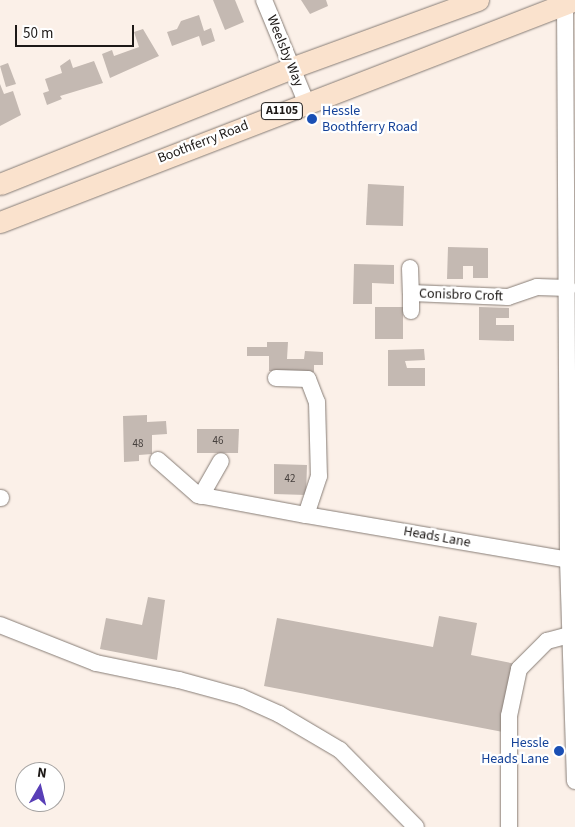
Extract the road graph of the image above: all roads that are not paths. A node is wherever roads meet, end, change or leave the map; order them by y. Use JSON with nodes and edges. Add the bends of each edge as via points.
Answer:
{"nodes":[{"id":1,"x":264,"y":0,"type":"edge"},
{"id":2,"x":478,"y":0,"type":"edge"},
{"id":3,"x":568,"y":1,"type":"edge"},
{"id":4,"x":292,"y":68,"type":"junction"},
{"id":5,"x":306,"y":102,"type":"junction"},
{"id":6,"x":0,"y":184,"type":"edge"},
{"id":7,"x":0,"y":222,"type":"edge"},
{"id":8,"x":410,"y":268,"type":"dead end"},
{"id":9,"x":568,"y":288,"type":"junction"},
{"id":10,"x":411,"y":293,"type":"junction"},
{"id":11,"x":411,"y":311,"type":"dead end"},
{"id":12,"x":572,"y":329,"type":"edge"},
{"id":13,"x":276,"y":378,"type":"dead end"},
{"id":14,"x":158,"y":460,"type":"dead end"},
{"id":15,"x":221,"y":460,"type":"dead end"},
{"id":16,"x":201,"y":496,"type":"junction"},
{"id":17,"x":306,"y":515,"type":"junction"},
{"id":18,"x":568,"y":560,"type":"junction"},
{"id":19,"x":0,"y":625,"type":"edge"},
{"id":20,"x":570,"y":635,"type":"junction"},
{"id":21,"x":573,"y":696,"type":"edge"},
{"id":22,"x":575,"y":781,"type":"edge"},
{"id":23,"x":416,"y":827,"type":"edge"},
{"id":24,"x":509,"y":827,"type":"edge"}],
"edges":[{"from":1,"to":4,"type":"street","name":"Weelsby Way"},
{"from":2,"to":4,"type":"main road","number":"A1105"},
{"from":3,"to":5,"type":"main road","name":"Boothferry Road","number":"A1105"},
{"from":3,"to":9,"type":"street"},
{"from":4,"to":5,"type":"street","name":"Weelsby Way"},
{"from":4,"to":6,"type":"main road","number":"A1105"},
{"from":5,"to":7,"type":"main road","name":"Boothferry Road","number":"A1105"},
{"from":8,"to":10,"type":"street","name":"Conisbro Croft"},
{"from":9,"to":10,"type":"street","name":"Conisbro Croft","via":[[537,287],[508,297]]},
{"from":9,"to":12,"type":"street"},
{"from":10,"to":11,"type":"street","name":"Conisbro Croft"},
{"from":12,"to":18,"type":"street"},
{"from":13,"to":17,"type":"street","via":[[308,378],[317,402],[318,476]]},
{"from":14,"to":16,"type":"street","name":"Heads Lane"},
{"from":15,"to":16,"type":"street"},
{"from":16,"to":17,"type":"street","name":"Heads Lane"},
{"from":17,"to":18,"type":"street","name":"Heads Lane"},
{"from":18,"to":20,"type":"street"},
{"from":19,"to":23,"type":"street","via":[[96,664],[206,688],[279,714],[340,750]]},
{"from":20,"to":21,"type":"street"},
{"from":20,"to":24,"type":"street","via":[[547,641],[529,656],[516,678],[508,716]]},
{"from":21,"to":22,"type":"street"}]}
